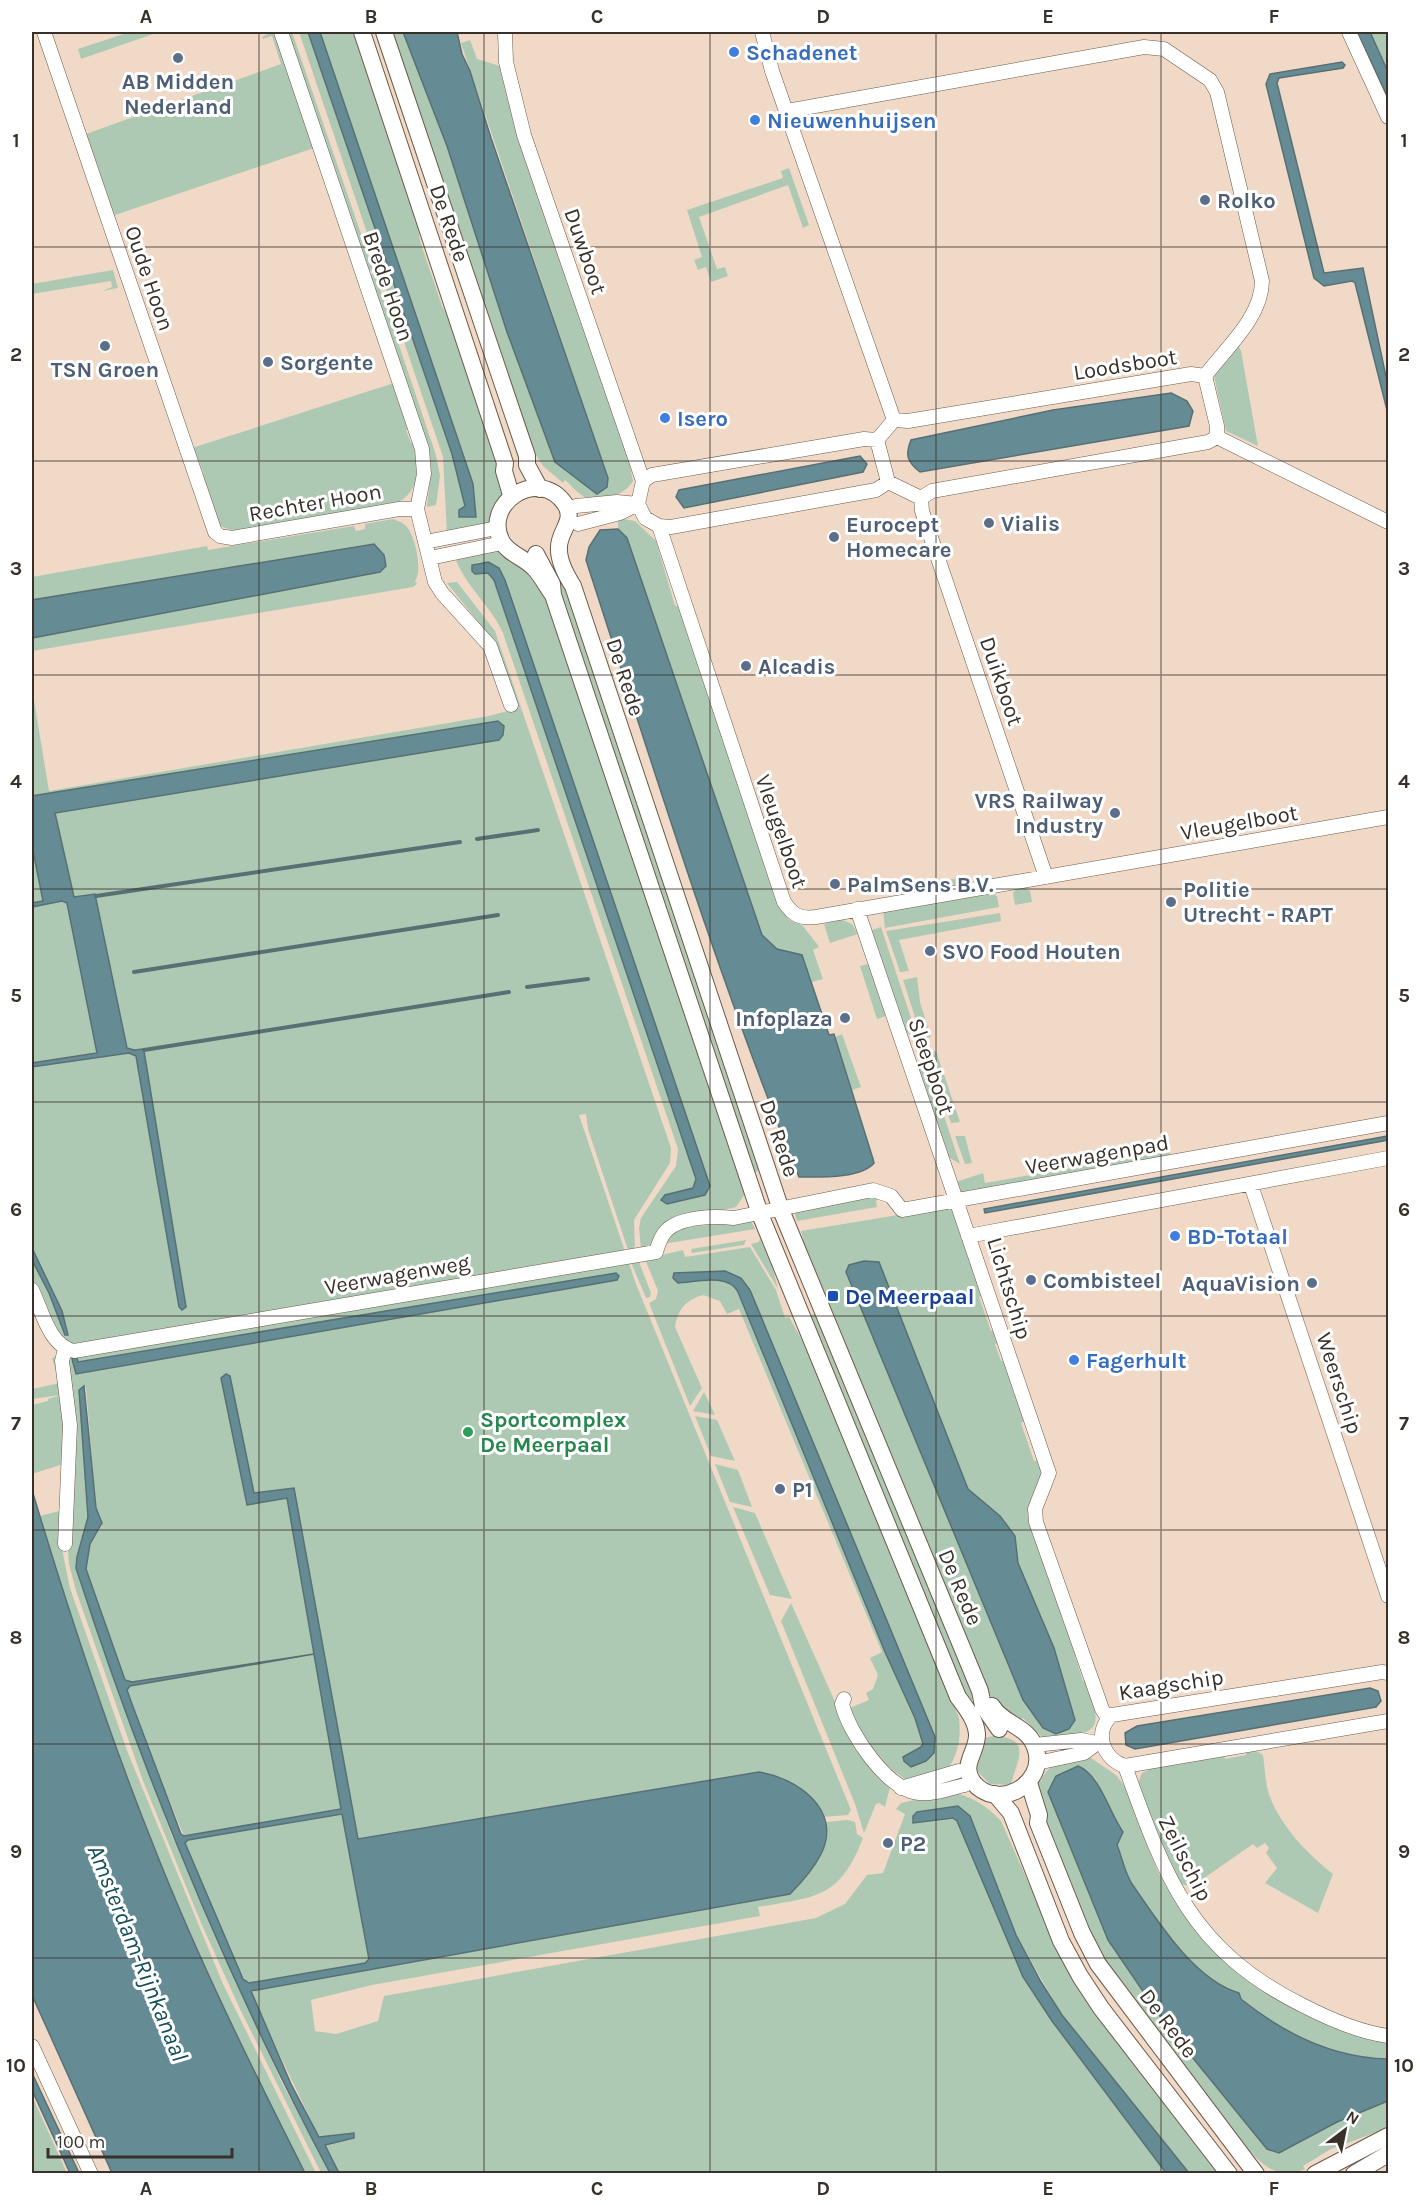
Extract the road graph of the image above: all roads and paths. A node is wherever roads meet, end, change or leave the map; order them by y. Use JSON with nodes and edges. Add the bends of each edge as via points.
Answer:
{"nodes":[{"id":1,"x":44,"y":32,"type":"edge"},
{"id":2,"x":281,"y":32,"type":"edge"},
{"id":3,"x":362,"y":32,"type":"edge"},
{"id":4,"x":384,"y":32,"type":"edge"},
{"id":5,"x":505,"y":32,"type":"edge"},
{"id":6,"x":762,"y":32,"type":"edge"},
{"id":7,"x":1349,"y":32,"type":"edge"},
{"id":8,"x":788,"y":111,"type":"junction"},
{"id":9,"x":1389,"y":117,"type":"edge"},
{"id":10,"x":1205,"y":376,"type":"junction"},
{"id":11,"x":894,"y":420,"type":"junction"},
{"id":12,"x":1217,"y":437,"type":"junction"},
{"id":13,"x":877,"y":440,"type":"junction"},
{"id":14,"x":643,"y":481,"type":"junction"},
{"id":15,"x":888,"y":483,"type":"junction"},
{"id":16,"x":544,"y":484,"type":"junction"},
{"id":17,"x":515,"y":493,"type":"junction"},
{"id":18,"x":921,"y":498,"type":"junction"},
{"id":19,"x":638,"y":504,"type":"junction"},
{"id":20,"x":571,"y":506,"type":"junction"},
{"id":21,"x":417,"y":509,"type":"junction"},
{"id":22,"x":1389,"y":522,"type":"edge"},
{"id":23,"x":578,"y":524,"type":"junction"},
{"id":24,"x":658,"y":526,"type":"junction"},
{"id":25,"x":220,"y":536,"type":"joint"},
{"id":26,"x":505,"y":537,"type":"junction"},
{"id":27,"x":425,"y":542,"type":"junction"},
{"id":28,"x":562,"y":548,"type":"junction"},
{"id":29,"x":429,"y":558,"type":"junction"},
{"id":30,"x":533,"y":559,"type":"junction"},
{"id":31,"x":511,"y":705,"type":"dead end"},
{"id":32,"x":1389,"y":817,"type":"edge"},
{"id":33,"x":1046,"y":877,"type":"junction"},
{"id":34,"x":857,"y":909,"type":"junction"},
{"id":35,"x":1389,"y":1123,"type":"edge"},
{"id":36,"x":1389,"y":1158,"type":"edge"},
{"id":37,"x":1251,"y":1185,"type":"junction"},
{"id":38,"x":956,"y":1200,"type":"junction"},
{"id":39,"x":779,"y":1206,"type":"junction"},
{"id":40,"x":758,"y":1210,"type":"junction"},
{"id":41,"x":969,"y":1236,"type":"junction"},
{"id":42,"x":32,"y":1290,"type":"edge"},
{"id":43,"x":65,"y":1349,"type":"junction"},
{"id":44,"x":65,"y":1544,"type":"dead end"},
{"id":45,"x":1389,"y":1596,"type":"edge"},
{"id":46,"x":1389,"y":1673,"type":"edge"},
{"id":47,"x":844,"y":1699,"type":"dead end"},
{"id":48,"x":1108,"y":1719,"type":"junction"},
{"id":49,"x":1389,"y":1721,"type":"edge"},
{"id":50,"x":1000,"y":1724,"type":"junction"},
{"id":51,"x":972,"y":1737,"type":"junction"},
{"id":52,"x":1099,"y":1744,"type":"junction"},
{"id":53,"x":1030,"y":1745,"type":"junction"},
{"id":54,"x":1037,"y":1763,"type":"junction"},
{"id":55,"x":1125,"y":1767,"type":"junction"},
{"id":56,"x":966,"y":1779,"type":"junction"},
{"id":57,"x":1024,"y":1787,"type":"junction"},
{"id":58,"x":994,"y":1799,"type":"junction"},
{"id":59,"x":1389,"y":2036,"type":"edge"},
{"id":60,"x":32,"y":2046,"type":"edge"},
{"id":61,"x":1389,"y":2136,"type":"edge"},
{"id":62,"x":1389,"y":2154,"type":"edge"},
{"id":63,"x":91,"y":2174,"type":"edge"},
{"id":64,"x":1229,"y":2174,"type":"edge"},
{"id":65,"x":1256,"y":2174,"type":"edge"},
{"id":66,"x":1315,"y":2174,"type":"edge"},
{"id":67,"x":1354,"y":2174,"type":"edge"}],
"edges":[{"from":1,"to":25,"type":"street","name":"Oude Hoon","via":[[212,527]]},
{"from":2,"to":21,"type":"street","name":"Brede Hoon","via":[[422,448],[424,474]]},
{"from":3,"to":17,"type":"main road","name":"De Rede","via":[[504,471]]},
{"from":4,"to":16,"type":"main road","name":"De Rede","via":[[527,465]]},
{"from":5,"to":14,"type":"street","name":"Duwboot","via":[[506,62],[524,135]]},
{"from":6,"to":8,"type":"street"},
{"from":7,"to":9,"type":"street"},
{"from":8,"to":10,"type":"street","via":[[1144,47],[1164,49],[1210,80],[1217,92],[1262,281],[1257,308]]},
{"from":8,"to":11,"type":"street"},
{"from":10,"to":11,"type":"street","name":"Loodsboot","via":[[1191,374],[908,421]]},
{"from":10,"to":12,"type":"street","name":"Loodsboot"},
{"from":11,"to":13,"type":"street"},
{"from":12,"to":18,"type":"street","via":[[1208,442],[933,491]]},
{"from":12,"to":22,"type":"street"},
{"from":13,"to":14,"type":"street","via":[[652,475]]},
{"from":13,"to":15,"type":"street"},
{"from":14,"to":19,"type":"street"},
{"from":15,"to":18,"type":"street"},
{"from":15,"to":24,"type":"street","via":[[876,490]]},
{"from":16,"to":17,"type":"main road"},
{"from":16,"to":20,"type":"main road"},
{"from":17,"to":26,"type":"main road","via":[[502,506]]},
{"from":18,"to":33,"type":"street","name":"Duikboot","via":[[922,511]]},
{"from":19,"to":20,"type":"street"},
{"from":19,"to":23,"type":"street"},
{"from":19,"to":24,"type":"street","via":[[645,518]]},
{"from":20,"to":23,"type":"main road"},
{"from":20,"to":28,"type":"main road"},
{"from":21,"to":25,"type":"street","name":"Rechter Hoon","via":[[232,538]]},
{"from":21,"to":27,"type":"street","name":"Brede Hoon"},
{"from":23,"to":28,"type":"main road"},
{"from":24,"to":34,"type":"street","name":"Vleugelboot","via":[[783,903],[794,915],[805,918]]},
{"from":26,"to":27,"type":"street"},
{"from":26,"to":29,"type":"street"},
{"from":26,"to":30,"type":"main road"},
{"from":27,"to":29,"type":"street","name":"Brede Hoon"},
{"from":28,"to":30,"type":"main road"},
{"from":28,"to":39,"type":"main road","name":"De Rede","via":[[565,573],[573,586]]},
{"from":29,"to":31,"type":"street","name":"Brede Hoon","via":[[438,587],[490,646]]},
{"from":30,"to":40,"type":"main road","name":"De Rede","via":[[552,584]]},
{"from":32,"to":33,"type":"street","name":"Vleugelboot"},
{"from":33,"to":34,"type":"street","name":"Vleugelboot"},
{"from":34,"to":38,"type":"street","name":"Sleepboot"},
{"from":35,"to":38,"type":"street","name":"Veerwagenpad"},
{"from":36,"to":37,"type":"street","name":"Lichtschip"},
{"from":37,"to":41,"type":"street","name":"Lichtschip"},
{"from":37,"to":45,"type":"street","name":"Weerschip"},
{"from":38,"to":39,"type":"street","name":"Veerwagenpad","via":[[902,1210],[896,1200],[877,1190]]},
{"from":38,"to":41,"type":"street","name":"Sleepboot"},
{"from":39,"to":40,"type":"street","name":"Veerwagenweg"},
{"from":39,"to":50,"type":"main road","name":"De Rede","via":[[980,1692]]},
{"from":40,"to":43,"type":"street","name":"Veerwagenweg","via":[[732,1210],[722,1217],[677,1223],[666,1231],[656,1252],[74,1351]]},
{"from":40,"to":51,"type":"main road","name":"De Rede"},
{"from":41,"to":48,"type":"street","name":"Lichtschip","via":[[1049,1473],[1035,1509],[1036,1522]]},
{"from":42,"to":43,"type":"street","via":[[54,1339]]},
{"from":43,"to":44,"type":"street","via":[[62,1361],[70,1425]]},
{"from":46,"to":48,"type":"street","name":"Kaagschip","via":[[1112,1715]]},
{"from":47,"to":56,"type":"street","via":[[844,1711],[857,1738],[901,1788]]},
{"from":48,"to":52,"type":"street","name":"Kaagschip"},
{"from":49,"to":55,"type":"street"},
{"from":50,"to":51,"type":"main road"},
{"from":50,"to":53,"type":"main road","via":[[1024,1730]]},
{"from":51,"to":56,"type":"main road","via":[[960,1757]]},
{"from":52,"to":53,"type":"street","via":[[1081,1740]]},
{"from":52,"to":54,"type":"street","via":[[1084,1753]]},
{"from":52,"to":55,"type":"street","via":[[1108,1756]]},
{"from":53,"to":54,"type":"main road"},
{"from":53,"to":57,"type":"main road","via":[[1019,1783]]},
{"from":54,"to":57,"type":"main road"},
{"from":55,"to":59,"type":"street","name":"Zeilschip","via":[[1165,1872],[1193,1918],[1228,1956],[1270,1989],[1320,2014]]},
{"from":56,"to":58,"type":"main road","via":[[976,1796]]},
{"from":57,"to":58,"type":"main road"},
{"from":57,"to":65,"type":"main road","name":"De Rede","via":[[1030,1817],[1038,1823],[1098,1964]]},
{"from":58,"to":64,"type":"main road","name":"De Rede","via":[[1017,1834],[1061,1941],[1080,1976]]},
{"from":60,"to":63,"type":"street"},
{"from":61,"to":66,"type":"main road"},
{"from":62,"to":67,"type":"main road"}]}
